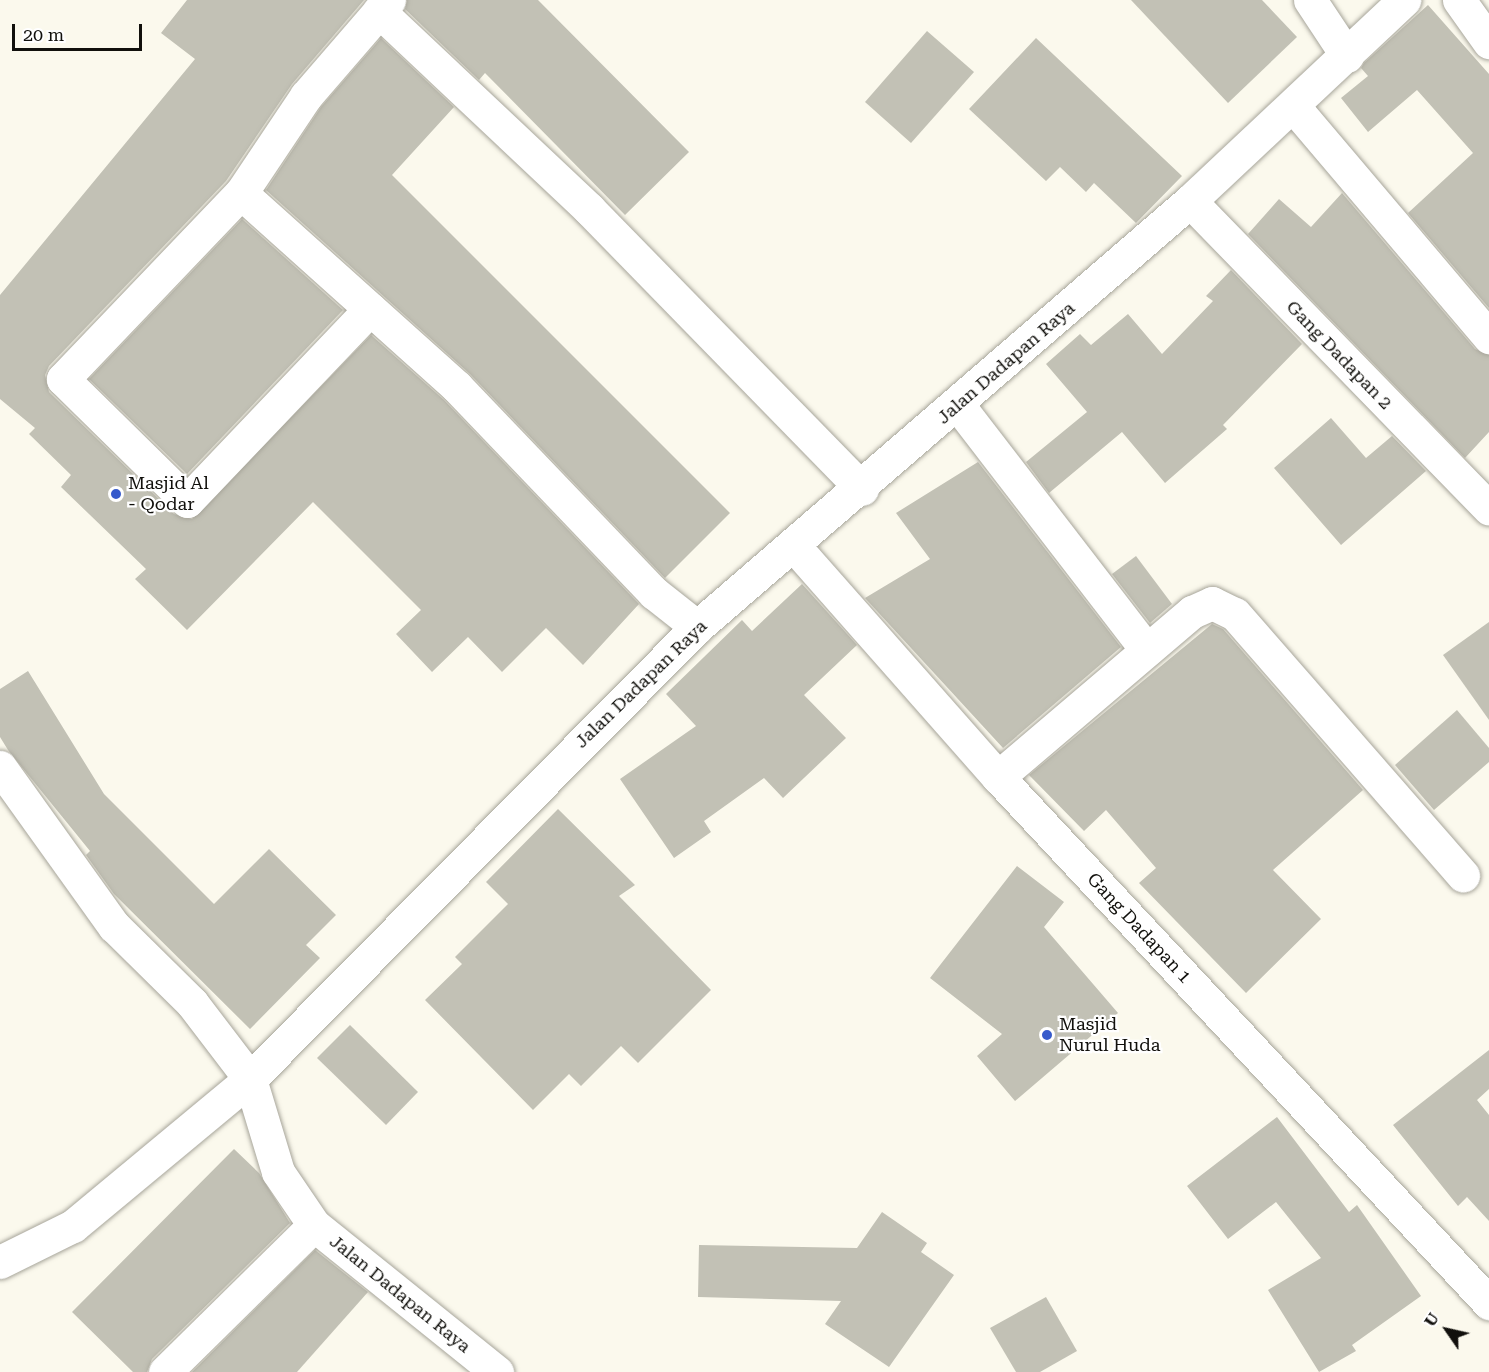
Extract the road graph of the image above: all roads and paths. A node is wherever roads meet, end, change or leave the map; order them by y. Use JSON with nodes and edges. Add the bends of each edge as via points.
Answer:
{"nodes":[{"id":1,"x":1310,"y":0,"type":"edge"},
{"id":2,"x":1404,"y":0,"type":"edge"},
{"id":3,"x":1459,"y":0,"type":"edge"},
{"id":4,"x":384,"y":5,"type":"edge"},
{"id":5,"x":1489,"y":42,"type":"edge"},
{"id":6,"x":1347,"y":56,"type":"junction"},
{"id":7,"x":1294,"y":107,"type":"junction"},
{"id":8,"x":242,"y":193,"type":"junction"},
{"id":9,"x":1190,"y":201,"type":"junction"},
{"id":10,"x":370,"y":309,"type":"junction"},
{"id":11,"x":1489,"y":337,"type":"edge"},
{"id":12,"x":958,"y":405,"type":"junction"},
{"id":13,"x":862,"y":489,"type":"junction"},
{"id":14,"x":1489,"y":509,"type":"edge"},
{"id":15,"x":795,"y":547,"type":"junction"},
{"id":16,"x":698,"y":627,"type":"junction"},
{"id":17,"x":1147,"y":650,"type":"junction"},
{"id":18,"x":0,"y":768,"type":"edge"},
{"id":19,"x":998,"y":777,"type":"junction"},
{"id":20,"x":1463,"y":876,"type":"dead end"},
{"id":21,"x":250,"y":1079,"type":"junction"},
{"id":22,"x":314,"y":1225,"type":"junction"},
{"id":23,"x":0,"y":1262,"type":"edge"},
{"id":24,"x":1489,"y":1303,"type":"edge"},
{"id":25,"x":165,"y":1372,"type":"edge"},
{"id":26,"x":497,"y":1372,"type":"edge"}],
"edges":[{"from":1,"to":6,"type":"street"},
{"from":2,"to":6,"type":"street","name":"Jalan Dadapan Raya"},
{"from":3,"to":5,"type":"street"},
{"from":4,"to":8,"type":"street","via":[[306,96]]},
{"from":4,"to":13,"type":"street","via":[[589,208]]},
{"from":6,"to":7,"type":"street","name":"Jalan Dadapan Raya"},
{"from":7,"to":9,"type":"street","name":"Jalan Dadapan Raya"},
{"from":7,"to":11,"type":"street"},
{"from":8,"to":10,"type":"street"},
{"from":8,"to":10,"type":"street","via":[[63,379],[187,501]]},
{"from":9,"to":12,"type":"street","name":"Jalan Dadapan Raya"},
{"from":9,"to":14,"type":"street","name":"Gang Dadapan 2"},
{"from":10,"to":16,"type":"street","via":[[558,487],[654,593]]},
{"from":12,"to":13,"type":"street","name":"Jalan Dadapan Raya"},
{"from":12,"to":17,"type":"street"},
{"from":13,"to":15,"type":"street","name":"Jalan Dadapan Raya"},
{"from":15,"to":16,"type":"street","name":"Jalan Dadapan Raya"},
{"from":15,"to":19,"type":"street","name":"Gang Dadapan 1"},
{"from":16,"to":21,"type":"street","name":"Jalan Dadapan Raya"},
{"from":17,"to":19,"type":"street"},
{"from":17,"to":20,"type":"street","via":[[1202,606],[1212,603],[1235,614]]},
{"from":18,"to":21,"type":"street","via":[[114,926],[192,1003]]},
{"from":19,"to":24,"type":"street","name":"Gang Dadapan 1"},
{"from":21,"to":22,"type":"street","name":"Jalan Dadapan Raya","via":[[278,1172]]},
{"from":21,"to":23,"type":"street","via":[[74,1226]]},
{"from":22,"to":25,"type":"street"},
{"from":22,"to":26,"type":"street","name":"Jalan Dadapan Raya"}]}
